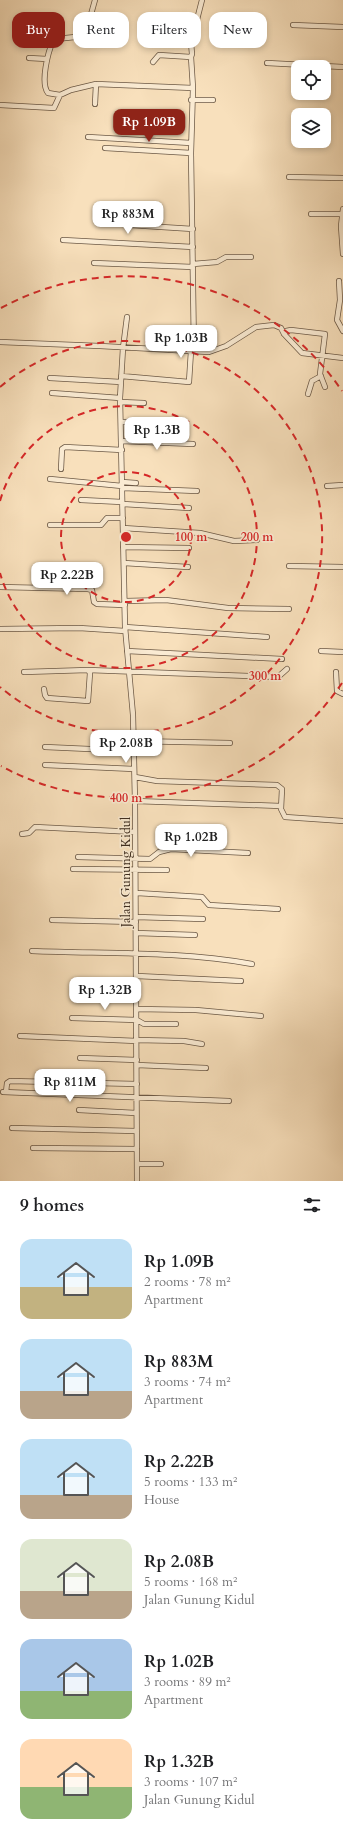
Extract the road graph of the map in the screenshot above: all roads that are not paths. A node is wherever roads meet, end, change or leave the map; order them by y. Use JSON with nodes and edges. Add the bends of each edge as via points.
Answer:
{"nodes":[{"id":1,"x":95,"y":0,"type":"edge"},
{"id":2,"x":202,"y":0,"type":"edge"},
{"id":3,"x":199,"y":12,"type":"edge"},
{"id":4,"x":293,"y":25,"type":"dead end"},
{"id":5,"x":343,"y":27,"type":"edge"},
{"id":6,"x":191,"y":48,"type":"edge"},
{"id":7,"x":191,"y":57,"type":"junction"},
{"id":8,"x":29,"y":58,"type":"dead end"},
{"id":9,"x":48,"y":59,"type":"junction"},
{"id":10,"x":153,"y":62,"type":"dead end"},
{"id":11,"x":267,"y":63,"type":"dead end"},
{"id":12,"x":343,"y":67,"type":"edge"},
{"id":13,"x":96,"y":84,"type":"junction"},
{"id":14,"x":193,"y":88,"type":"junction"},
{"id":15,"x":60,"y":95,"type":"junction"},
{"id":16,"x":191,"y":100,"type":"junction"},
{"id":17,"x":213,"y":100,"type":"dead end"},
{"id":18,"x":96,"y":104,"type":"dead end"},
{"id":19,"x":0,"y":105,"type":"edge"},
{"id":20,"x":88,"y":137,"type":"dead end"},
{"id":21,"x":191,"y":142,"type":"junction"},
{"id":22,"x":106,"y":148,"type":"dead end"},
{"id":23,"x":191,"y":153,"type":"junction"},
{"id":24,"x":289,"y":177,"type":"dead end"},
{"id":25,"x":343,"y":178,"type":"edge"},
{"id":26,"x":343,"y":209,"type":"edge"},
{"id":27,"x":311,"y":214,"type":"dead end"},
{"id":28,"x":343,"y":214,"type":"edge"},
{"id":29,"x":130,"y":225,"type":"dead end"},
{"id":30,"x":193,"y":229,"type":"junction"},
{"id":31,"x":63,"y":240,"type":"dead end"},
{"id":32,"x":193,"y":248,"type":"junction"},
{"id":33,"x":343,"y":254,"type":"edge"},
{"id":34,"x":251,"y":257,"type":"dead end"},
{"id":35,"x":94,"y":263,"type":"dead end"},
{"id":36,"x":193,"y":266,"type":"junction"},
{"id":37,"x":339,"y":281,"type":"dead end"},
{"id":38,"x":127,"y":318,"type":"dead end"},
{"id":39,"x":343,"y":332,"type":"edge"},
{"id":40,"x":284,"y":334,"type":"junction"},
{"id":41,"x":0,"y":342,"type":"edge"},
{"id":42,"x":122,"y":348,"type":"junction"},
{"id":43,"x":193,"y":351,"type":"junction"},
{"id":44,"x":323,"y":357,"type":"junction"},
{"id":45,"x":343,"y":358,"type":"edge"},
{"id":46,"x":121,"y":376,"type":"junction"},
{"id":47,"x":321,"y":376,"type":"junction"},
{"id":48,"x":50,"y":378,"type":"dead end"},
{"id":49,"x":121,"y":382,"type":"junction"},
{"id":50,"x":325,"y":387,"type":"dead end"},
{"id":51,"x":52,"y":393,"type":"dead end"},
{"id":52,"x":308,"y":394,"type":"dead end"},
{"id":53,"x":120,"y":400,"type":"junction"},
{"id":54,"x":144,"y":403,"type":"dead end"},
{"id":55,"x":121,"y":422,"type":"junction"},
{"id":56,"x":179,"y":422,"type":"dead end"},
{"id":57,"x":121,"y":441,"type":"junction"},
{"id":58,"x":193,"y":444,"type":"dead end"},
{"id":59,"x":122,"y":450,"type":"junction"},
{"id":60,"x":61,"y":469,"type":"dead end"},
{"id":61,"x":50,"y":479,"type":"dead end"},
{"id":62,"x":136,"y":483,"type":"dead end"},
{"id":63,"x":122,"y":485,"type":"junction"},
{"id":64,"x":343,"y":485,"type":"edge"},
{"id":65,"x":327,"y":486,"type":"dead end"},
{"id":66,"x":197,"y":491,"type":"dead end"},
{"id":67,"x":81,"y":500,"type":"dead end"},
{"id":68,"x":122,"y":503,"type":"junction"},
{"id":69,"x":189,"y":508,"type":"dead end"},
{"id":70,"x":123,"y":518,"type":"junction"},
{"id":71,"x":50,"y":525,"type":"dead end"},
{"id":72,"x":123,"y":528,"type":"junction"},
{"id":73,"x":257,"y":540,"type":"dead end"},
{"id":74,"x":123,"y":547,"type":"junction"},
{"id":75,"x":189,"y":548,"type":"dead end"},
{"id":76,"x":124,"y":564,"type":"junction"},
{"id":77,"x":188,"y":566,"type":"dead end"},
{"id":78,"x":289,"y":566,"type":"dead end"},
{"id":79,"x":343,"y":567,"type":"edge"},
{"id":80,"x":0,"y":587,"type":"edge"},
{"id":81,"x":125,"y":603,"type":"junction"},
{"id":82,"x":289,"y":609,"type":"dead end"},
{"id":83,"x":0,"y":629,"type":"edge"},
{"id":84,"x":125,"y":629,"type":"junction"},
{"id":85,"x":267,"y":637,"type":"dead end"},
{"id":86,"x":321,"y":651,"type":"dead end"},
{"id":87,"x":128,"y":652,"type":"junction"},
{"id":88,"x":343,"y":652,"type":"edge"},
{"id":89,"x":282,"y":659,"type":"dead end"},
{"id":90,"x":287,"y":669,"type":"dead end"},
{"id":91,"x":88,"y":670,"type":"junction"},
{"id":92,"x":129,"y":670,"type":"junction"},
{"id":93,"x":24,"y":672,"type":"dead end"},
{"id":94,"x":336,"y":672,"type":"dead end"},
{"id":95,"x":44,"y":689,"type":"dead end"},
{"id":96,"x":343,"y":694,"type":"edge"},
{"id":97,"x":134,"y":741,"type":"junction"},
{"id":98,"x":230,"y":743,"type":"dead end"},
{"id":99,"x":45,"y":747,"type":"dead end"},
{"id":100,"x":134,"y":751,"type":"junction"},
{"id":101,"x":45,"y":765,"type":"dead end"},
{"id":102,"x":134,"y":770,"type":"junction"},
{"id":103,"x":135,"y":777,"type":"junction"},
{"id":104,"x":135,"y":801,"type":"junction"},
{"id":105,"x":281,"y":806,"type":"junction"},
{"id":106,"x":343,"y":820,"type":"edge"},
{"id":107,"x":135,"y":832,"type":"junction"},
{"id":108,"x":22,"y":834,"type":"dead end"},
{"id":109,"x":248,"y":852,"type":"dead end"},
{"id":110,"x":78,"y":857,"type":"dead end"},
{"id":111,"x":136,"y":859,"type":"junction"},
{"id":112,"x":74,"y":869,"type":"dead end"},
{"id":113,"x":137,"y":870,"type":"junction"},
{"id":114,"x":167,"y":870,"type":"dead end"},
{"id":115,"x":136,"y":893,"type":"junction"},
{"id":116,"x":278,"y":909,"type":"dead end"},
{"id":117,"x":203,"y":919,"type":"dead end"},
{"id":118,"x":52,"y":920,"type":"dead end"},
{"id":119,"x":136,"y":920,"type":"junction"},
{"id":120,"x":136,"y":933,"type":"junction"},
{"id":121,"x":195,"y":936,"type":"dead end"},
{"id":122,"x":32,"y":951,"type":"dead end"},
{"id":123,"x":137,"y":953,"type":"junction"},
{"id":124,"x":252,"y":964,"type":"dead end"},
{"id":125,"x":137,"y":976,"type":"junction"},
{"id":126,"x":241,"y":981,"type":"dead end"},
{"id":127,"x":76,"y":986,"type":"dead end"},
{"id":128,"x":136,"y":992,"type":"junction"},
{"id":129,"x":136,"y":1009,"type":"junction"},
{"id":130,"x":261,"y":1016,"type":"dead end"},
{"id":131,"x":72,"y":1018,"type":"dead end"},
{"id":132,"x":137,"y":1020,"type":"junction"},
{"id":133,"x":176,"y":1024,"type":"dead end"},
{"id":134,"x":20,"y":1036,"type":"dead end"},
{"id":135,"x":136,"y":1040,"type":"junction"},
{"id":136,"x":202,"y":1044,"type":"dead end"},
{"id":137,"x":80,"y":1058,"type":"dead end"},
{"id":138,"x":137,"y":1062,"type":"junction"},
{"id":139,"x":206,"y":1068,"type":"dead end"},
{"id":140,"x":137,"y":1084,"type":"junction"},
{"id":141,"x":137,"y":1098,"type":"junction"},
{"id":142,"x":229,"y":1101,"type":"dead end"},
{"id":143,"x":80,"y":1110,"type":"dead end"},
{"id":144,"x":136,"y":1113,"type":"junction"},
{"id":145,"x":12,"y":1128,"type":"dead end"},
{"id":146,"x":136,"y":1131,"type":"junction"},
{"id":147,"x":33,"y":1148,"type":"dead end"},
{"id":148,"x":137,"y":1149,"type":"junction"},
{"id":149,"x":137,"y":1164,"type":"junction"},
{"id":150,"x":161,"y":1164,"type":"dead end"},
{"id":151,"x":137,"y":1181,"type":"edge"}],
"edges":[{"from":1,"to":9,"type":"street","via":[[86,34],[54,39]]},
{"from":2,"to":3,"type":"street"},
{"from":4,"to":5,"type":"street"},
{"from":6,"to":7,"type":"street"},
{"from":7,"to":10,"type":"street","via":[[159,55]]},
{"from":7,"to":14,"type":"street"},
{"from":8,"to":9,"type":"street"},
{"from":9,"to":15,"type":"street","via":[[46,90],[50,94]]},
{"from":11,"to":12,"type":"street"},
{"from":13,"to":14,"type":"street"},
{"from":13,"to":15,"type":"street"},
{"from":13,"to":18,"type":"street"},
{"from":14,"to":16,"type":"street"},
{"from":15,"to":19,"type":"street","via":[[54,108]]},
{"from":16,"to":17,"type":"street"},
{"from":16,"to":21,"type":"street"},
{"from":20,"to":21,"type":"street"},
{"from":21,"to":23,"type":"street"},
{"from":22,"to":23,"type":"street"},
{"from":23,"to":30,"type":"street"},
{"from":24,"to":25,"type":"street"},
{"from":26,"to":28,"type":"street"},
{"from":27,"to":28,"type":"street"},
{"from":28,"to":33,"type":"street"},
{"from":29,"to":30,"type":"street"},
{"from":30,"to":32,"type":"street"},
{"from":31,"to":32,"type":"street"},
{"from":32,"to":36,"type":"street"},
{"from":34,"to":36,"type":"street","via":[[226,257],[217,262]]},
{"from":35,"to":36,"type":"street"},
{"from":36,"to":43,"type":"street"},
{"from":37,"to":39,"type":"street","via":[[337,320]]},
{"from":38,"to":42,"type":"street","name":"Jalan Gunung Kidul"},
{"from":40,"to":43,"type":"street","via":[[281,328],[274,325],[256,327],[220,348],[209,352]]},
{"from":40,"to":44,"type":"street","via":[[302,354]]},
{"from":40,"to":44,"type":"street","via":[[291,330],[324,333]]},
{"from":41,"to":42,"type":"street"},
{"from":42,"to":43,"type":"street"},
{"from":42,"to":46,"type":"street","name":"Jalan Gunung Kidul"},
{"from":43,"to":46,"type":"street","via":[[189,382]]},
{"from":44,"to":45,"type":"street"},
{"from":44,"to":47,"type":"street"},
{"from":46,"to":49,"type":"street","name":"Jalan Gunung Kidul"},
{"from":47,"to":50,"type":"street"},
{"from":47,"to":52,"type":"street","via":[[312,381]]},
{"from":48,"to":49,"type":"street"},
{"from":49,"to":53,"type":"street","name":"Jalan Gunung Kidul"},
{"from":51,"to":53,"type":"street"},
{"from":53,"to":54,"type":"street"},
{"from":53,"to":55,"type":"street","name":"Jalan Gunung Kidul"},
{"from":55,"to":56,"type":"street"},
{"from":55,"to":57,"type":"street","name":"Jalan Gunung Kidul"},
{"from":57,"to":58,"type":"street"},
{"from":57,"to":59,"type":"street","name":"Jalan Gunung Kidul"},
{"from":59,"to":60,"type":"street","via":[[66,447],[62,449]]},
{"from":59,"to":63,"type":"street","name":"Jalan Gunung Kidul"},
{"from":61,"to":63,"type":"street"},
{"from":62,"to":63,"type":"street"},
{"from":63,"to":66,"type":"street"},
{"from":63,"to":68,"type":"street","name":"Jalan Gunung Kidul"},
{"from":64,"to":65,"type":"street"},
{"from":67,"to":68,"type":"street"},
{"from":68,"to":69,"type":"street"},
{"from":68,"to":70,"type":"street","name":"Jalan Gunung Kidul"},
{"from":70,"to":71,"type":"street","via":[[107,518],[101,525]]},
{"from":70,"to":72,"type":"street","name":"Jalan Gunung Kidul"},
{"from":72,"to":73,"type":"street","via":[[200,533],[234,541]]},
{"from":72,"to":74,"type":"street","name":"Jalan Gunung Kidul"},
{"from":74,"to":75,"type":"street"},
{"from":74,"to":76,"type":"street","name":"Jalan Gunung Kidul"},
{"from":76,"to":77,"type":"street"},
{"from":76,"to":81,"type":"street","name":"Jalan Gunung Kidul"},
{"from":78,"to":79,"type":"street"},
{"from":80,"to":81,"type":"street","via":[[88,589],[92,590],[94,602],[97,604]]},
{"from":81,"to":82,"type":"street","via":[[166,600],[228,608]]},
{"from":81,"to":84,"type":"street","name":"Jalan Gunung Kidul"},
{"from":83,"to":84,"type":"street"},
{"from":84,"to":85,"type":"street"},
{"from":84,"to":87,"type":"street","name":"Jalan Gunung Kidul"},
{"from":86,"to":88,"type":"street"},
{"from":87,"to":89,"type":"street"},
{"from":87,"to":92,"type":"street","name":"Jalan Gunung Kidul"},
{"from":90,"to":92,"type":"street","via":[[278,677]]},
{"from":91,"to":92,"type":"street"},
{"from":91,"to":93,"type":"street"},
{"from":91,"to":95,"type":"street","via":[[88,701],[47,698]]},
{"from":92,"to":97,"type":"street","name":"Jalan Gunung Kidul"},
{"from":94,"to":96,"type":"street","via":[[337,692]]},
{"from":97,"to":98,"type":"street"},
{"from":97,"to":100,"type":"street","name":"Jalan Gunung Kidul"},
{"from":99,"to":100,"type":"street"},
{"from":100,"to":102,"type":"street","name":"Jalan Gunung Kidul"},
{"from":101,"to":102,"type":"street"},
{"from":102,"to":103,"type":"street","name":"Jalan Gunung Kidul"},
{"from":103,"to":104,"type":"street","name":"Jalan Gunung Kidul"},
{"from":103,"to":105,"type":"street","via":[[157,781],[277,785],[282,789]]},
{"from":104,"to":105,"type":"street"},
{"from":104,"to":107,"type":"street","name":"Jalan Gunung Kidul"},
{"from":105,"to":106,"type":"street","via":[[287,818]]},
{"from":107,"to":108,"type":"street","via":[[35,828],[30,833]]},
{"from":107,"to":111,"type":"street","name":"Jalan Gunung Kidul"},
{"from":109,"to":111,"type":"street","via":[[171,849],[159,852],[150,859]]},
{"from":110,"to":111,"type":"street"},
{"from":111,"to":113,"type":"street","name":"Jalan Gunung Kidul"},
{"from":112,"to":113,"type":"street"},
{"from":113,"to":114,"type":"street"},
{"from":113,"to":115,"type":"street","name":"Jalan Gunung Kidul"},
{"from":115,"to":116,"type":"street","via":[[202,896],[210,905]]},
{"from":115,"to":119,"type":"street","name":"Jalan Gunung Kidul"},
{"from":117,"to":119,"type":"street"},
{"from":118,"to":119,"type":"street"},
{"from":119,"to":120,"type":"street","name":"Jalan Gunung Kidul"},
{"from":120,"to":121,"type":"street"},
{"from":120,"to":123,"type":"street","name":"Jalan Gunung Kidul"},
{"from":122,"to":123,"type":"street"},
{"from":123,"to":124,"type":"street"},
{"from":123,"to":125,"type":"street","name":"Jalan Gunung Kidul"},
{"from":125,"to":126,"type":"street"},
{"from":125,"to":128,"type":"street","name":"Jalan Gunung Kidul"},
{"from":127,"to":128,"type":"street"},
{"from":128,"to":129,"type":"street","name":"Jalan Gunung Kidul"},
{"from":129,"to":130,"type":"street","via":[[196,1010]]},
{"from":129,"to":132,"type":"street","name":"Jalan Gunung Kidul"},
{"from":131,"to":132,"type":"street"},
{"from":132,"to":133,"type":"street","via":[[144,1024]]},
{"from":132,"to":135,"type":"street","name":"Jalan Gunung Kidul"},
{"from":134,"to":135,"type":"street"},
{"from":135,"to":136,"type":"street"},
{"from":135,"to":138,"type":"street","name":"Jalan Gunung Kidul"},
{"from":137,"to":138,"type":"street"},
{"from":138,"to":139,"type":"street"},
{"from":138,"to":140,"type":"street","name":"Jalan Gunung Kidul"},
{"from":140,"to":141,"type":"street","name":"Jalan Gunung Kidul"},
{"from":140,"to":141,"type":"street","via":[[10,1081],[4,1092]]},
{"from":141,"to":142,"type":"street"},
{"from":141,"to":144,"type":"street","name":"Jalan Gunung Kidul"},
{"from":143,"to":144,"type":"street"},
{"from":144,"to":146,"type":"street","name":"Jalan Gunung Kidul"},
{"from":145,"to":146,"type":"street"},
{"from":146,"to":148,"type":"street","name":"Jalan Gunung Kidul"},
{"from":147,"to":148,"type":"street"},
{"from":148,"to":149,"type":"street","name":"Jalan Gunung Kidul"},
{"from":149,"to":150,"type":"street"},
{"from":149,"to":151,"type":"street","name":"Jalan Gunung Kidul"}]}
